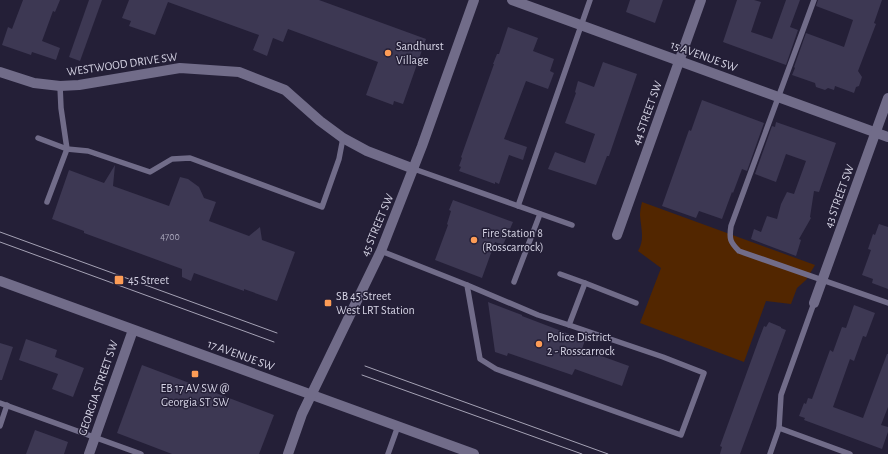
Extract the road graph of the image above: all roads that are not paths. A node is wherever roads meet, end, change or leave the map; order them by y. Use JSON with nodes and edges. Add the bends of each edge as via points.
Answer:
{"nodes":[{"id":1,"x":474,"y":0,"type":"edge"},
{"id":2,"x":512,"y":0,"type":"edge"},
{"id":3,"x":590,"y":0,"type":"edge"},
{"id":4,"x":701,"y":0,"type":"edge"},
{"id":5,"x":814,"y":0,"type":"edge"},
{"id":6,"x":581,"y":25,"type":"junction"},
{"id":7,"x":679,"y":61,"type":"junction"},
{"id":8,"x":0,"y":72,"type":"edge"},
{"id":9,"x":60,"y":86,"type":"junction"},
{"id":10,"x":778,"y":97,"type":"junction"},
{"id":11,"x":888,"y":98,"type":"edge"},
{"id":12,"x":875,"y":132,"type":"junction"},
{"id":13,"x":888,"y":137,"type":"edge"},
{"id":14,"x":38,"y":138,"type":"dead end"},
{"id":15,"x":343,"y":138,"type":"junction"},
{"id":16,"x":67,"y":148,"type":"junction"},
{"id":17,"x":414,"y":169,"type":"junction"},
{"id":18,"x":47,"y":202,"type":"dead end"},
{"id":19,"x":518,"y":206,"type":"junction"},
{"id":20,"x":540,"y":214,"type":"junction"},
{"id":21,"x":572,"y":225,"type":"dead end"},
{"id":22,"x":617,"y":235,"type":"dead end"},
{"id":23,"x":381,"y":251,"type":"junction"},
{"id":24,"x":560,"y":274,"type":"dead end"},
{"id":25,"x":823,"y":279,"type":"junction"},
{"id":26,"x":0,"y":281,"type":"edge"},
{"id":27,"x":514,"y":282,"type":"dead end"},
{"id":28,"x":585,"y":283,"type":"junction"},
{"id":29,"x":467,"y":286,"type":"junction"},
{"id":30,"x":636,"y":302,"type":"dead end"},
{"id":31,"x":814,"y":303,"type":"joint"},
{"id":32,"x":888,"y":303,"type":"edge"},
{"id":33,"x":569,"y":325,"type":"junction"},
{"id":34,"x":132,"y":330,"type":"junction"},
{"id":35,"x":312,"y":394,"type":"junction"},
{"id":36,"x":0,"y":403,"type":"edge"},
{"id":37,"x":7,"y":406,"type":"junction"},
{"id":38,"x":0,"y":426,"type":"edge"},
{"id":39,"x":398,"y":426,"type":"junction"},
{"id":40,"x":779,"y":428,"type":"junction"},
{"id":41,"x":95,"y":437,"type":"junction"},
{"id":42,"x":89,"y":454,"type":"edge"},
{"id":43,"x":141,"y":454,"type":"edge"},
{"id":44,"x":288,"y":454,"type":"edge"},
{"id":45,"x":388,"y":454,"type":"edge"},
{"id":46,"x":474,"y":454,"type":"edge"},
{"id":47,"x":770,"y":454,"type":"edge"},
{"id":48,"x":850,"y":454,"type":"edge"}],
"edges":[{"from":1,"to":17,"type":"street","name":"45 STREET SW"},
{"from":2,"to":6,"type":"street","name":"15 AVENUE SW"},
{"from":3,"to":6,"type":"lane"},
{"from":4,"to":7,"type":"street","name":"44 STREET SW"},
{"from":5,"to":10,"type":"lane"},
{"from":6,"to":7,"type":"street","name":"15 AVENUE SW"},
{"from":6,"to":19,"type":"lane"},
{"from":7,"to":10,"type":"street","name":"15 AVENUE SW"},
{"from":7,"to":22,"type":"street","name":"44 STREET SW"},
{"from":8,"to":9,"type":"street","name":"WESTWOOD DRIVE SW","via":[[34,83]]},
{"from":9,"to":15,"type":"street","name":"WESTWOOD DRIVE SW","via":[[180,68],[239,72],[285,90]]},
{"from":9,"to":16,"type":"lane","via":[[60,108]]},
{"from":10,"to":12,"type":"street","name":"15 AVENUE SW"},
{"from":10,"to":25,"type":"lane","via":[[731,226],[730,237],[732,244],[739,251]]},
{"from":11,"to":12,"type":"street","name":"43 STREET SW"},
{"from":12,"to":13,"type":"street","name":"15 AVENUE SW"},
{"from":12,"to":25,"type":"street","name":"43 STREET SW"},
{"from":14,"to":16,"type":"lane"},
{"from":15,"to":16,"type":"lane","via":[[339,159],[322,207],[190,158],[172,159],[150,172],[88,151]]},
{"from":15,"to":17,"type":"street","name":"WESTWOOD DRIVE SW","via":[[367,151]]},
{"from":16,"to":18,"type":"lane"},
{"from":17,"to":19,"type":"lane"},
{"from":17,"to":23,"type":"street","name":"45 STREET SW"},
{"from":19,"to":20,"type":"lane"},
{"from":20,"to":21,"type":"lane"},
{"from":20,"to":27,"type":"lane"},
{"from":23,"to":29,"type":"lane"},
{"from":23,"to":35,"type":"street","name":"45 STREET SW"},
{"from":24,"to":28,"type":"lane"},
{"from":25,"to":31,"type":"street","name":"43 STREET SW"},
{"from":25,"to":32,"type":"lane"},
{"from":26,"to":34,"type":"street","name":"17 AVENUE SW"},
{"from":28,"to":30,"type":"lane"},
{"from":28,"to":33,"type":"lane"},
{"from":29,"to":33,"type":"lane"},
{"from":29,"to":33,"type":"lane","via":[[480,359],[508,374],[681,434],[704,373]]},
{"from":31,"to":40,"type":"lane","via":[[781,395]]},
{"from":34,"to":35,"type":"street","name":"17 AVENUE SW"},
{"from":34,"to":41,"type":"street","name":"GEORGIA STREET SW"},
{"from":35,"to":39,"type":"street","name":"17 AVENUE SW"},
{"from":35,"to":44,"type":"street","name":"45 STREET SW"},
{"from":36,"to":37,"type":"lane"},
{"from":37,"to":38,"type":"lane"},
{"from":37,"to":41,"type":"lane"},
{"from":39,"to":45,"type":"lane"},
{"from":39,"to":46,"type":"street","name":"17 AVENUE SW"},
{"from":40,"to":47,"type":"lane"},
{"from":40,"to":48,"type":"lane"},
{"from":41,"to":42,"type":"street","name":"GEORGIA STREET SW"},
{"from":41,"to":43,"type":"lane"}]}
